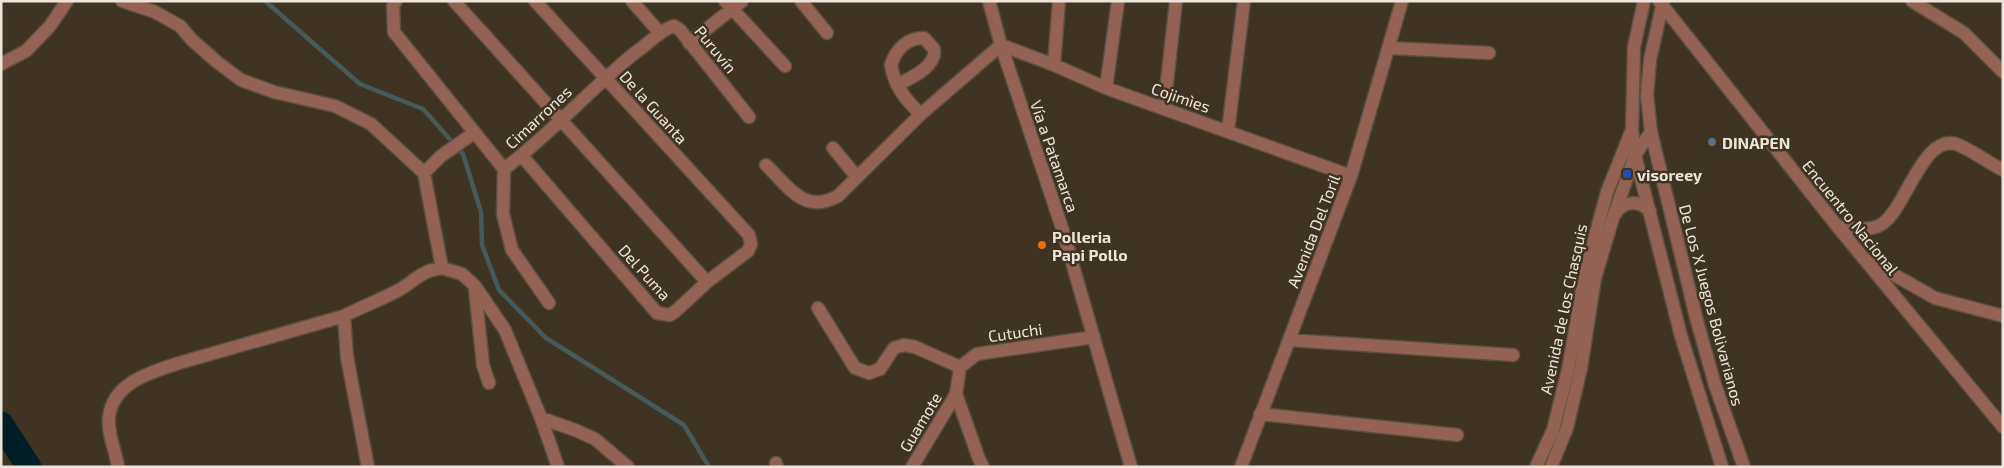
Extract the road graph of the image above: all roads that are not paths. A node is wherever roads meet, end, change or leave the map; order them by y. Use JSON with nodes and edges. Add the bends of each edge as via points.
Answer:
{"nodes":[{"id":1,"x":67,"y":1,"type":"edge"},
{"id":2,"x":122,"y":1,"type":"edge"},
{"id":3,"x":396,"y":1,"type":"edge"},
{"id":4,"x":454,"y":1,"type":"edge"},
{"id":5,"x":535,"y":1,"type":"edge"},
{"id":6,"x":632,"y":1,"type":"edge"},
{"id":7,"x":801,"y":1,"type":"edge"},
{"id":8,"x":989,"y":1,"type":"edge"},
{"id":9,"x":1059,"y":1,"type":"edge"},
{"id":10,"x":1118,"y":1,"type":"edge"},
{"id":11,"x":1176,"y":1,"type":"edge"},
{"id":12,"x":1244,"y":1,"type":"edge"},
{"id":13,"x":1402,"y":1,"type":"edge"},
{"id":14,"x":1644,"y":1,"type":"edge"},
{"id":15,"x":1912,"y":1,"type":"edge"},
{"id":16,"x":1661,"y":3,"type":"edge"},
{"id":17,"x":733,"y":4,"type":"edge"},
{"id":18,"x":827,"y":32,"type":"dead end"},
{"id":19,"x":660,"y":34,"type":"junction"},
{"id":20,"x":689,"y":43,"type":"junction"},
{"id":21,"x":1001,"y":45,"type":"junction"},
{"id":22,"x":1390,"y":48,"type":"junction"},
{"id":23,"x":1488,"y":53,"type":"dead end"},
{"id":24,"x":1,"y":64,"type":"edge"},
{"id":25,"x":1054,"y":65,"type":"junction"},
{"id":26,"x":785,"y":66,"type":"dead end"},
{"id":27,"x":2003,"y":72,"type":"edge"},
{"id":28,"x":605,"y":77,"type":"junction"},
{"id":29,"x":897,"y":85,"type":"dead end"},
{"id":30,"x":1106,"y":88,"type":"junction"},
{"id":31,"x":1648,"y":105,"type":"junction"},
{"id":32,"x":1164,"y":109,"type":"junction"},
{"id":33,"x":921,"y":114,"type":"junction"},
{"id":34,"x":750,"y":117,"type":"dead end"},
{"id":35,"x":561,"y":119,"type":"junction"},
{"id":36,"x":1632,"y":130,"type":"junction"},
{"id":37,"x":1228,"y":131,"type":"junction"},
{"id":38,"x":1651,"y":132,"type":"junction"},
{"id":39,"x":474,"y":133,"type":"junction"},
{"id":40,"x":833,"y":148,"type":"dead end"},
{"id":41,"x":1635,"y":155,"type":"junction"},
{"id":42,"x":522,"y":156,"type":"junction"},
{"id":43,"x":766,"y":165,"type":"dead end"},
{"id":44,"x":504,"y":169,"type":"junction"},
{"id":45,"x":2003,"y":170,"type":"edge"},
{"id":46,"x":424,"y":173,"type":"junction"},
{"id":47,"x":1351,"y":176,"type":"junction"},
{"id":48,"x":857,"y":177,"type":"junction"},
{"id":49,"x":1650,"y":211,"type":"junction"},
{"id":50,"x":1613,"y":218,"type":"junction"},
{"id":51,"x":1837,"y":226,"type":"junction"},
{"id":52,"x":749,"y":236,"type":"joint"},
{"id":53,"x":1861,"y":255,"type":"junction"},
{"id":54,"x":442,"y":268,"type":"junction"},
{"id":55,"x":707,"y":282,"type":"junction"},
{"id":56,"x":475,"y":286,"type":"junction"},
{"id":57,"x":549,"y":303,"type":"dead end"},
{"id":58,"x":818,"y":308,"type":"dead end"},
{"id":59,"x":344,"y":316,"type":"junction"},
{"id":60,"x":2003,"y":316,"type":"edge"},
{"id":61,"x":1094,"y":337,"type":"junction"},
{"id":62,"x":1288,"y":340,"type":"junction"},
{"id":63,"x":1513,"y":355,"type":"dead end"},
{"id":64,"x":960,"y":367,"type":"junction"},
{"id":65,"x":488,"y":382,"type":"dead end"},
{"id":66,"x":956,"y":394,"type":"junction"},
{"id":67,"x":1260,"y":414,"type":"junction"},
{"id":68,"x":541,"y":418,"type":"junction"},
{"id":69,"x":2003,"y":427,"type":"edge"},
{"id":70,"x":1457,"y":435,"type":"dead end"},
{"id":71,"x":116,"y":454,"type":"junction"},
{"id":72,"x":118,"y":467,"type":"edge"},
{"id":73,"x":126,"y":467,"type":"edge"},
{"id":74,"x":368,"y":467,"type":"edge"},
{"id":75,"x":558,"y":467,"type":"edge"},
{"id":76,"x":628,"y":467,"type":"edge"},
{"id":77,"x":912,"y":467,"type":"edge"},
{"id":78,"x":983,"y":467,"type":"edge"},
{"id":79,"x":1131,"y":467,"type":"edge"},
{"id":80,"x":1241,"y":467,"type":"edge"},
{"id":81,"x":1536,"y":467,"type":"edge"},
{"id":82,"x":1551,"y":467,"type":"edge"},
{"id":83,"x":1722,"y":467,"type":"edge"},
{"id":84,"x":1744,"y":467,"type":"edge"}],
"edges":[{"from":1,"to":24,"type":"street","via":[[50,26],[26,51]]},
{"from":2,"to":46,"type":"street","via":[[156,12],[180,26],[192,40],[241,80],[274,92],[335,106],[371,124]]},
{"from":3,"to":39,"type":"street","name":"Cimarrones","via":[[393,6],[394,32]]},
{"from":4,"to":35,"type":"street"},
{"from":5,"to":28,"type":"street","name":"De la Guanta"},
{"from":6,"to":19,"type":"street"},
{"from":7,"to":18,"type":"street"},
{"from":8,"to":21,"type":"street","name":"Vía a Patamarca"},
{"from":9,"to":25,"type":"street"},
{"from":10,"to":30,"type":"street"},
{"from":11,"to":32,"type":"street"},
{"from":12,"to":37,"type":"street"},
{"from":13,"to":22,"type":"street","name":"Avenida Del Toril"},
{"from":14,"to":36,"type":"street","via":[[1634,47]]},
{"from":15,"to":27,"type":"street","via":[[1964,33]]},
{"from":16,"to":31,"type":"street","name":"De Los X Juegos Bolivarianos","via":[[1650,60]]},
{"from":16,"to":51,"type":"street","name":"Encuentro Nacional"},
{"from":17,"to":20,"type":"street"},
{"from":17,"to":26,"type":"street"},
{"from":19,"to":20,"type":"street","name":"Puruvín","via":[[674,26]]},
{"from":19,"to":28,"type":"street","name":"Cimarrones"},
{"from":20,"to":34,"type":"street","name":"Puruvín"},
{"from":21,"to":25,"type":"street","name":"Cojimìes"},
{"from":21,"to":33,"type":"street"},
{"from":21,"to":61,"type":"street","name":"Vía a Patamarca","via":[[1063,231]]},
{"from":22,"to":23,"type":"street"},
{"from":22,"to":47,"type":"street","name":"Avenida Del Toril"},
{"from":25,"to":30,"type":"street","name":"Cojimìes"},
{"from":28,"to":35,"type":"street","name":"Cimarrones"},
{"from":28,"to":52,"type":"street","name":"De la Guanta"},
{"from":29,"to":33,"type":"street"},
{"from":30,"to":32,"type":"street","name":"Cojimìes"},
{"from":31,"to":36,"type":"street","name":"Avenida de los Chasquis"},
{"from":31,"to":38,"type":"street","name":"De Los X Juegos Bolivarianos"},
{"from":32,"to":37,"type":"street","name":"Cojimìes"},
{"from":33,"to":48,"type":"street"},
{"from":35,"to":42,"type":"street","name":"Cimarrones"},
{"from":35,"to":55,"type":"street"},
{"from":36,"to":41,"type":"street"},
{"from":36,"to":81,"type":"street","name":"Avenida de los Chasquis","via":[[1607,192],[1585,274],[1568,370],[1552,430]]},
{"from":37,"to":47,"type":"street","name":"Cojimìes"},
{"from":38,"to":41,"type":"street","name":"Avenida de los Chasquis"},
{"from":38,"to":84,"type":"street","name":"De Los X Juegos Bolivarianos","via":[[1712,376]]},
{"from":39,"to":44,"type":"street","name":"Cimarrones"},
{"from":39,"to":46,"type":"street"},
{"from":40,"to":48,"type":"street"},
{"from":41,"to":49,"type":"street"},
{"from":41,"to":50,"type":"street","name":"Avenida de los Chasquis"},
{"from":42,"to":44,"type":"street","name":"Cimarrones"},
{"from":42,"to":55,"type":"street","name":"Del Puma","via":[[657,313],[670,315]]},
{"from":43,"to":48,"type":"street","via":[[800,199],[818,204],[838,196]]},
{"from":44,"to":57,"type":"street","via":[[503,214],[512,250]]},
{"from":45,"to":51,"type":"street","via":[[1955,144],[1940,144],[1929,153],[1896,210],[1882,224],[1863,229]]},
{"from":46,"to":54,"type":"street"},
{"from":47,"to":62,"type":"street","name":"Avenida Del Toril"},
{"from":49,"to":50,"type":"street","via":[[1634,202],[1624,204]]},
{"from":49,"to":83,"type":"street","via":[[1682,336]]},
{"from":50,"to":82,"type":"street","name":"Avenida de los Chasquis","via":[[1595,278],[1568,428]]},
{"from":51,"to":53,"type":"street","name":"Encuentro Nacional"},
{"from":52,"to":55,"type":"street","name":"Del Puma","via":[[751,244],[748,251]]},
{"from":53,"to":60,"type":"street","via":[[1935,298]]},
{"from":53,"to":69,"type":"street","name":"Encuentro Nacional"},
{"from":54,"to":56,"type":"street","via":[[462,274]]},
{"from":54,"to":59,"type":"street","via":[[428,270],[398,291]]},
{"from":56,"to":65,"type":"street","via":[[483,365]]},
{"from":56,"to":68,"type":"street","via":[[505,330]]},
{"from":58,"to":64,"type":"street","via":[[855,368],[870,373],[880,369],[894,348],[904,345]]},
{"from":59,"to":71,"type":"street","via":[[179,362],[124,386],[109,417]]},
{"from":59,"to":74,"type":"street","via":[[347,357]]},
{"from":61,"to":64,"type":"street","name":"Cutuchi","via":[[977,354]]},
{"from":61,"to":79,"type":"street","name":"Vía a Patamarca"},
{"from":62,"to":63,"type":"street"},
{"from":62,"to":67,"type":"street","name":"Avenida Del Toril"},
{"from":64,"to":66,"type":"street"},
{"from":66,"to":77,"type":"street","name":"Guamote"},
{"from":66,"to":78,"type":"street"},
{"from":67,"to":70,"type":"street"},
{"from":67,"to":80,"type":"street","name":"Avenida Del Toril"},
{"from":68,"to":75,"type":"street"},
{"from":68,"to":76,"type":"street","via":[[595,439]]},
{"from":71,"to":72,"type":"street"},
{"from":71,"to":73,"type":"street"}]}
